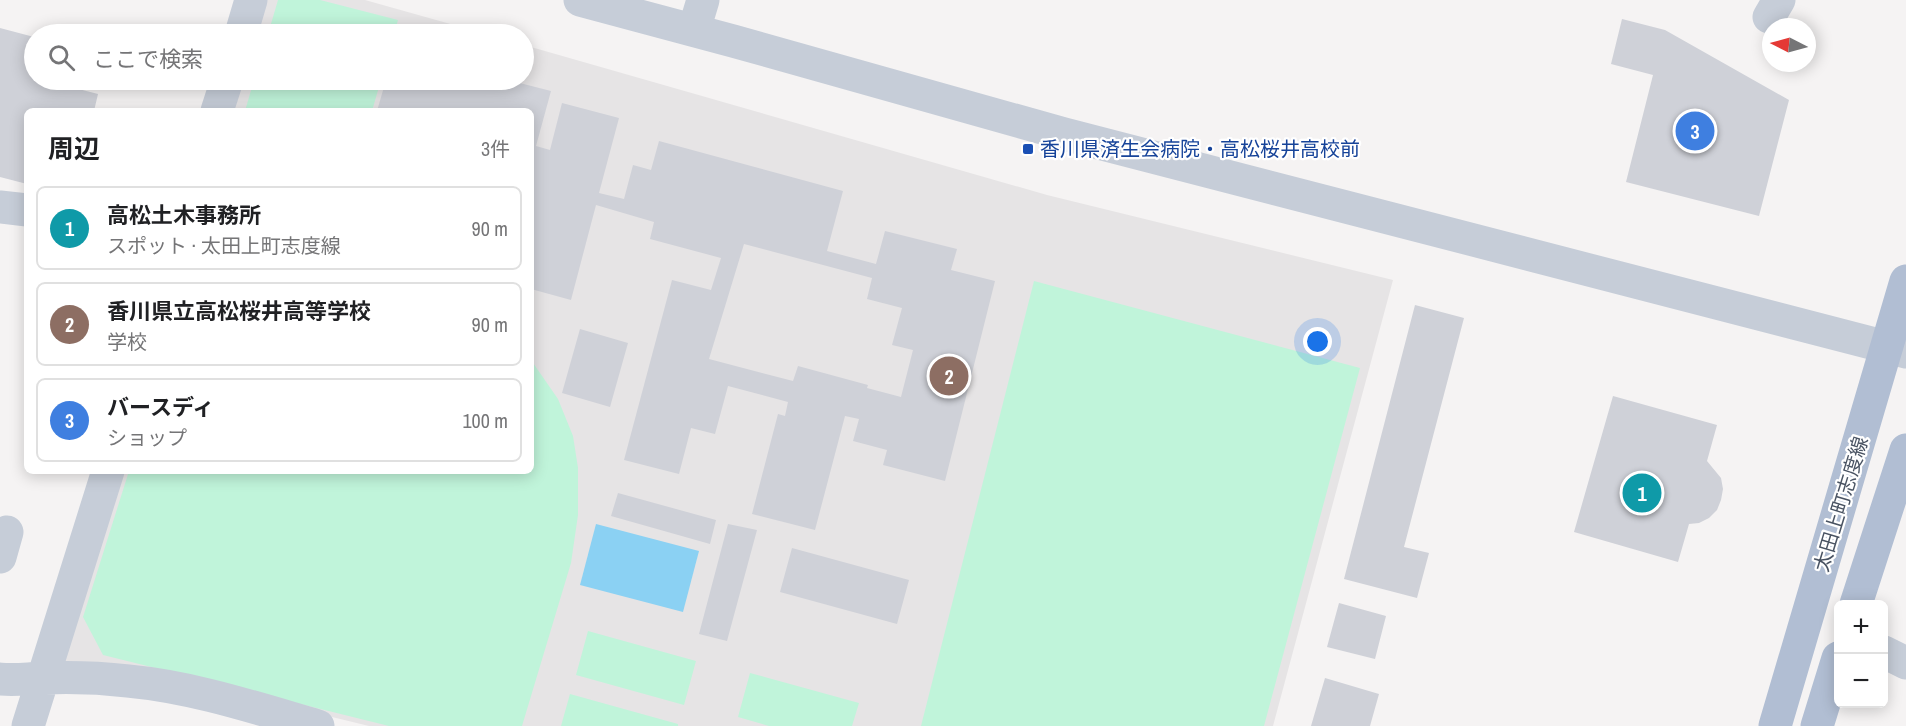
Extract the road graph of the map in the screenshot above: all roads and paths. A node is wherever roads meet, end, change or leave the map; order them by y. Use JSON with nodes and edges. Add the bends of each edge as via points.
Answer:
{"nodes":[{"id":1,"x":251,"y":0,"type":"edge"},
{"id":2,"x":580,"y":0,"type":"edge"},
{"id":3,"x":699,"y":15,"type":"edge"},
{"id":4,"x":244,"y":24,"type":"edge"},
{"id":5,"x":224,"y":90,"type":"edge"},
{"id":6,"x":219,"y":108,"type":"edge"},
{"id":7,"x":0,"y":207,"type":"edge"},
{"id":8,"x":24,"y":210,"type":"edge"},
{"id":9,"x":1906,"y":281,"type":"edge"},
{"id":10,"x":1897,"y":350,"type":"edge"},
{"id":11,"x":1906,"y":450,"type":"edge"},
{"id":12,"x":107,"y":474,"type":"edge"},
{"id":13,"x":1857,"y":600,"type":"edge"},
{"id":14,"x":1888,"y":654,"type":"edge"},
{"id":15,"x":1794,"y":661,"type":"junction"},
{"id":16,"x":1906,"y":663,"type":"edge"},
{"id":17,"x":1834,"y":666,"type":"edge"},
{"id":18,"x":1834,"y":673,"type":"edge"},
{"id":19,"x":45,"y":678,"type":"junction"},
{"id":20,"x":0,"y":679,"type":"edge"},
{"id":21,"x":28,"y":726,"type":"edge"},
{"id":22,"x":318,"y":726,"type":"edge"},
{"id":23,"x":1775,"y":726,"type":"edge"},
{"id":24,"x":1818,"y":726,"type":"edge"}],
"edges":[{"from":1,"to":4,"type":"street"},
{"from":2,"to":3,"type":"street"},
{"from":3,"to":10,"type":"street","via":[[1064,134]]},
{"from":5,"to":6,"type":"street"},
{"from":7,"to":8,"type":"street"},
{"from":9,"to":10,"type":"main road","name":"太田上町志度線"},
{"from":10,"to":15,"type":"main road","name":"太田上町志度線"},
{"from":11,"to":13,"type":"main road"},
{"from":12,"to":19,"type":"street"},
{"from":14,"to":16,"type":"street"},
{"from":15,"to":17,"type":"main road"},
{"from":15,"to":23,"type":"main road","name":"太田上町志度線"},
{"from":18,"to":24,"type":"main road"},
{"from":19,"to":20,"type":"street"},
{"from":19,"to":21,"type":"street"},
{"from":19,"to":22,"type":"street","via":[[157,684]]}]}
